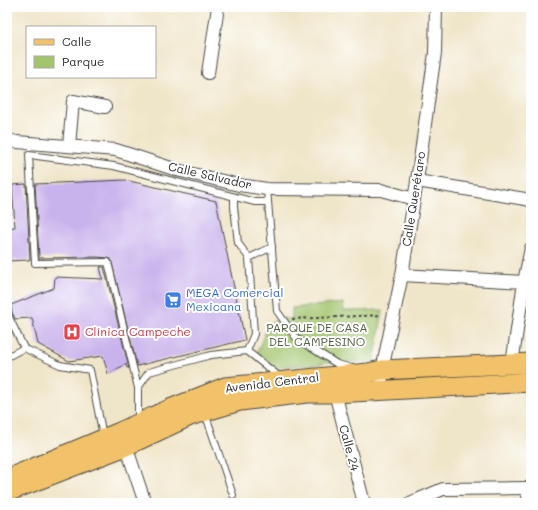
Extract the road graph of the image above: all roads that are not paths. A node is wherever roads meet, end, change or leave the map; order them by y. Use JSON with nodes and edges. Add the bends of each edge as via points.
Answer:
{"nodes":[{"id":1,"x":218,"y":7,"type":"edge"},
{"id":2,"x":436,"y":7,"type":"edge"},
{"id":3,"x":208,"y":73,"type":"dead end"},
{"id":4,"x":105,"y":107,"type":"dead end"},
{"id":5,"x":7,"y":140,"type":"edge"},
{"id":6,"x":69,"y":146,"type":"junction"},
{"id":7,"x":417,"y":181,"type":"junction"},
{"id":8,"x":267,"y":189,"type":"junction"},
{"id":9,"x":234,"y":197,"type":"junction"},
{"id":10,"x":414,"y":199,"type":"junction"},
{"id":11,"x":531,"y":200,"type":"edge"},
{"id":12,"x":268,"y":202,"type":"junction"},
{"id":13,"x":272,"y":247,"type":"junction"},
{"id":14,"x":531,"y":248,"type":"edge"},
{"id":15,"x":248,"y":258,"type":"junction"},
{"id":16,"x":402,"y":275,"type":"junction"},
{"id":17,"x":524,"y":282,"type":"junction"},
{"id":18,"x":7,"y":313,"type":"edge"},
{"id":19,"x":28,"y":350,"type":"dead end"},
{"id":20,"x":247,"y":351,"type":"junction"},
{"id":21,"x":7,"y":357,"type":"edge"},
{"id":22,"x":531,"y":363,"type":"edge"},
{"id":23,"x":512,"y":364,"type":"junction"},
{"id":24,"x":375,"y":371,"type":"junction"},
{"id":25,"x":285,"y":381,"type":"junction"},
{"id":26,"x":531,"y":382,"type":"edge"},
{"id":27,"x":138,"y":388,"type":"junction"},
{"id":28,"x":381,"y":390,"type":"junction"},
{"id":29,"x":335,"y":393,"type":"junction"},
{"id":30,"x":204,"y":412,"type":"junction"},
{"id":31,"x":138,"y":423,"type":"junction"},
{"id":32,"x":113,"y":446,"type":"junction"},
{"id":33,"x":7,"y":478,"type":"edge"},
{"id":34,"x":529,"y":488,"type":"edge"},
{"id":35,"x":7,"y":492,"type":"edge"},
{"id":36,"x":233,"y":495,"type":"dead end"},
{"id":37,"x":145,"y":503,"type":"edge"},
{"id":38,"x":364,"y":503,"type":"edge"},
{"id":39,"x":410,"y":503,"type":"edge"},
{"id":40,"x":530,"y":503,"type":"edge"}],
"edges":[{"from":1,"to":3,"type":"street"},
{"from":2,"to":7,"type":"street","name":"Calle Querétaro","via":[[435,53]]},
{"from":4,"to":6,"type":"street","via":[[73,101]]},
{"from":5,"to":6,"type":"street","name":"Calle Salvador"},
{"from":6,"to":8,"type":"street","name":"Calle Salvador","via":[[116,150],[178,170]]},
{"from":7,"to":10,"type":"street","name":"Calle Querétaro"},
{"from":7,"to":11,"type":"street"},
{"from":8,"to":10,"type":"street","name":"Calle Salvador","via":[[381,190]]},
{"from":8,"to":12,"type":"lane"},
{"from":9,"to":12,"type":"lane"},
{"from":9,"to":15,"type":"lane","via":[[238,243]]},
{"from":9,"to":27,"type":"lane","via":[[114,166],[29,155],[35,263],[108,262]]},
{"from":10,"to":16,"type":"street","name":"Calle Querétaro"},
{"from":12,"to":13,"type":"lane"},
{"from":13,"to":15,"type":"lane"},
{"from":13,"to":24,"type":"lane","via":[[276,311],[297,339],[337,364]]},
{"from":14,"to":17,"type":"street"},
{"from":15,"to":20,"type":"lane","via":[[254,334]]},
{"from":16,"to":17,"type":"street"},
{"from":16,"to":24,"type":"street","name":"Calle Querétaro"},
{"from":17,"to":23,"type":"street"},
{"from":18,"to":21,"type":"lane","via":[[24,348]]},
{"from":19,"to":32,"type":"lane","via":[[60,365],[90,370]]},
{"from":20,"to":25,"type":"lane"},
{"from":20,"to":27,"type":"lane","via":[[211,355],[150,372]]},
{"from":22,"to":23,"type":"main road","name":"Avenida Central"},
{"from":23,"to":24,"type":"main road","name":"Avenida Central"},
{"from":24,"to":25,"type":"main road","name":"Avenida Central"},
{"from":24,"to":28,"type":"street","name":"Calle Querétaro"},
{"from":25,"to":31,"type":"main road","name":"Avenida Central","via":[[225,387]]},
{"from":26,"to":28,"type":"main road","name":"Avenida Central"},
{"from":27,"to":31,"type":"lane"},
{"from":28,"to":29,"type":"main road","name":"Avenida Central"},
{"from":29,"to":30,"type":"main road","name":"Avenida Central","via":[[307,393],[240,400]]},
{"from":29,"to":38,"type":"street","name":"Calle 24"},
{"from":30,"to":32,"type":"main road","name":"Avenida Central"},
{"from":30,"to":36,"type":"lane"},
{"from":31,"to":32,"type":"main road","name":"Avenida Central"},
{"from":32,"to":33,"type":"main road","name":"Avenida Central"},
{"from":32,"to":35,"type":"main road","name":"Avenida Central"},
{"from":32,"to":37,"type":"street"},
{"from":34,"to":39,"type":"street","via":[[443,488]]},
{"from":34,"to":40,"type":"street"}]}
